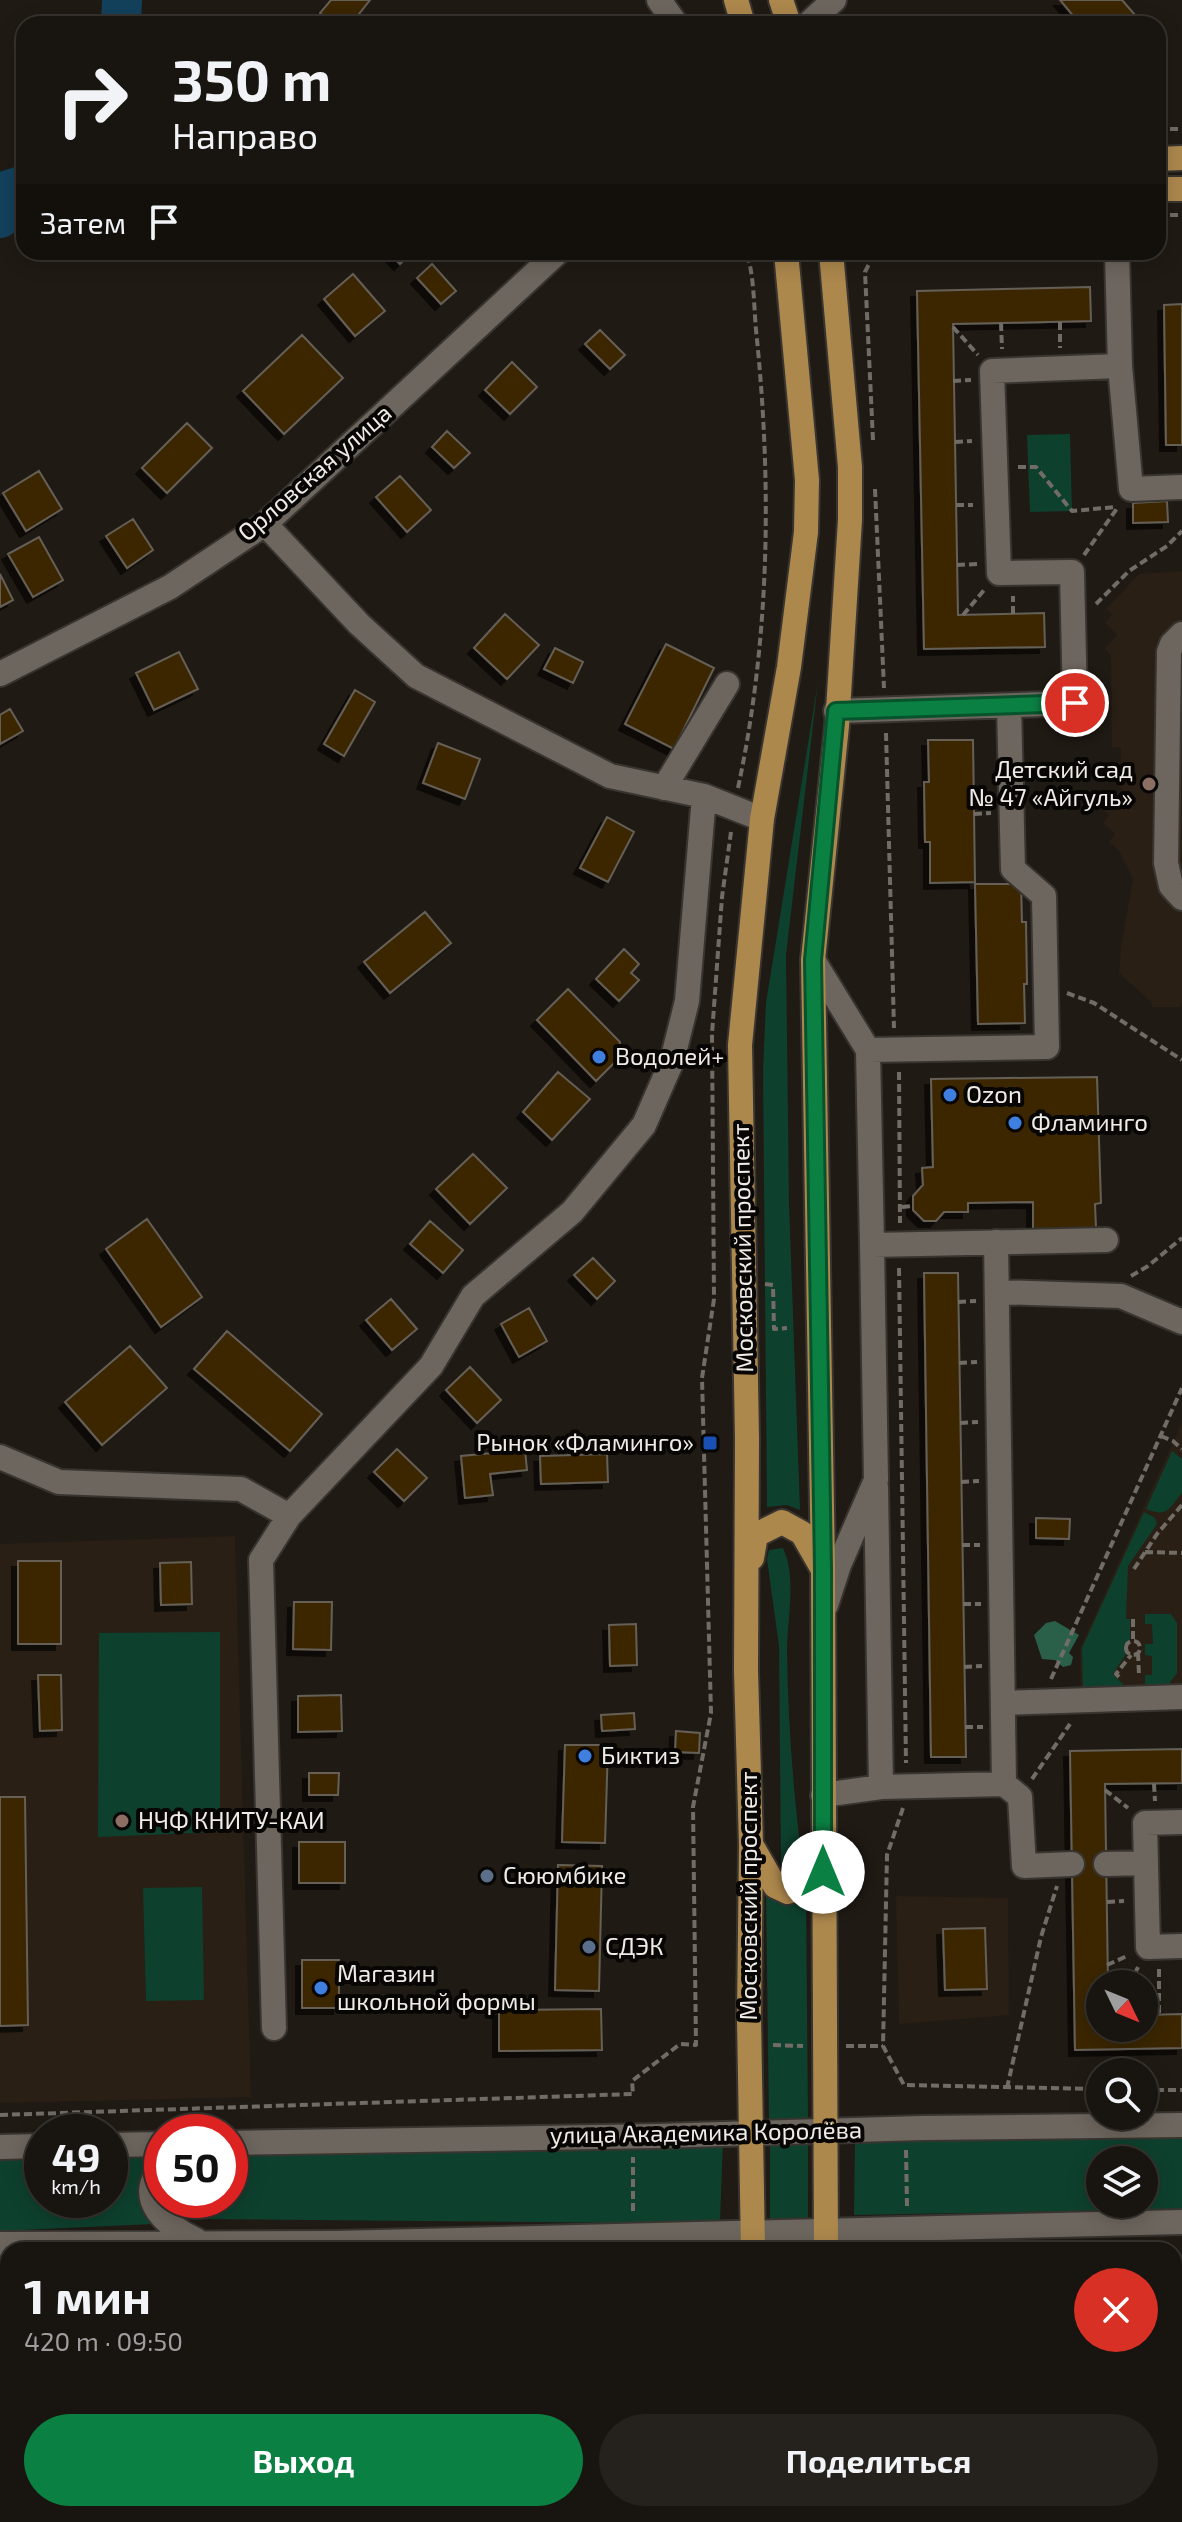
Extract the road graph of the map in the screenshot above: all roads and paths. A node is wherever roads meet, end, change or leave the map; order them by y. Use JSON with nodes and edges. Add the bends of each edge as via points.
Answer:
{"nodes":[{"id":1,"x":834,"y":0,"type":"edge"},
{"id":2,"x":817,"y":16,"type":"edge"},
{"id":3,"x":549,"y":260,"type":"edge"},
{"id":4,"x":787,"y":260,"type":"edge"},
{"id":5,"x":832,"y":260,"type":"edge"},
{"id":6,"x":1117,"y":260,"type":"edge"},
{"id":7,"x":953,"y":327,"type":"dead end"},
{"id":8,"x":1120,"y":366,"type":"junction"},
{"id":9,"x":992,"y":371,"type":"junction"},
{"id":10,"x":996,"y":467,"type":"junction"},
{"id":11,"x":1182,"y":487,"type":"edge"},
{"id":12,"x":1124,"y":498,"type":"junction"},
{"id":13,"x":265,"y":524,"type":"junction"},
{"id":14,"x":1182,"y":531,"type":"edge"},
{"id":15,"x":1072,"y":572,"type":"junction"},
{"id":16,"x":999,"y":573,"type":"junction"},
{"id":17,"x":963,"y":615,"type":"dead end"},
{"id":18,"x":1073,"y":626,"type":"junction"},
{"id":19,"x":1182,"y":634,"type":"edge"},
{"id":20,"x":0,"y":674,"type":"edge"},
{"id":21,"x":727,"y":684,"type":"dead end"},
{"id":22,"x":1009,"y":706,"type":"junction"},
{"id":23,"x":836,"y":711,"type":"junction"},
{"id":24,"x":664,"y":788,"type":"junction"},
{"id":25,"x":704,"y":796,"type":"junction"},
{"id":26,"x":762,"y":819,"type":"junction"},
{"id":27,"x":1182,"y":898,"type":"edge"},
{"id":28,"x":813,"y":960,"type":"junction"},
{"id":29,"x":1046,"y":985,"type":"junction"},
{"id":30,"x":868,"y":1050,"type":"junction"},
{"id":31,"x":1182,"y":1060,"type":"edge"},
{"id":32,"x":913,"y":1206,"type":"dead end"},
{"id":33,"x":902,"y":1207,"type":"dead end"},
{"id":34,"x":1182,"y":1238,"type":"edge"},
{"id":35,"x":1106,"y":1240,"type":"dead end"},
{"id":36,"x":996,"y":1242,"type":"junction"},
{"id":37,"x":872,"y":1245,"type":"junction"},
{"id":38,"x":1119,"y":1278,"type":"dead end"},
{"id":39,"x":760,"y":1284,"type":"dead end"},
{"id":40,"x":998,"y":1292,"type":"junction"},
{"id":41,"x":1182,"y":1322,"type":"edge"},
{"id":42,"x":787,"y":1328,"type":"dead end"},
{"id":43,"x":1182,"y":1388,"type":"edge"},
{"id":44,"x":1161,"y":1436,"type":"junction"},
{"id":45,"x":1182,"y":1449,"type":"edge"},
{"id":46,"x":0,"y":1457,"type":"edge"},
{"id":47,"x":876,"y":1480,"type":"junction"},
{"id":48,"x":1182,"y":1505,"type":"edge"},
{"id":49,"x":289,"y":1516,"type":"junction"},
{"id":50,"x":1145,"y":1552,"type":"junction"},
{"id":51,"x":1182,"y":1553,"type":"edge"},
{"id":52,"x":823,"y":1568,"type":"junction"},
{"id":53,"x":1134,"y":1569,"type":"dead end"},
{"id":54,"x":746,"y":1592,"type":"junction"},
{"id":55,"x":821,"y":1619,"type":"junction"},
{"id":56,"x":1133,"y":1619,"type":"dead end"},
{"id":57,"x":1133,"y":1642,"type":"junction"},
{"id":58,"x":1131,"y":1655,"type":"junction"},
{"id":59,"x":1116,"y":1674,"type":"dead end"},
{"id":60,"x":1182,"y":1697,"type":"edge"},
{"id":61,"x":1040,"y":1702,"type":"junction"},
{"id":62,"x":1003,"y":1703,"type":"junction"},
{"id":63,"x":1071,"y":1723,"type":"dead end"},
{"id":64,"x":881,"y":1787,"type":"junction"},
{"id":65,"x":906,"y":1787,"type":"junction"},
{"id":66,"x":1012,"y":1790,"type":"junction"},
{"id":67,"x":1105,"y":1790,"type":"dead end"},
{"id":68,"x":823,"y":1795,"type":"junction"},
{"id":69,"x":1182,"y":1822,"type":"edge"},
{"id":70,"x":1145,"y":1823,"type":"junction"},
{"id":71,"x":694,"y":1842,"type":"dead end"},
{"id":72,"x":823,"y":1843,"type":"junction"},
{"id":73,"x":751,"y":1844,"type":"junction"},
{"id":74,"x":1146,"y":1863,"type":"junction"},
{"id":75,"x":1106,"y":1864,"type":"dead end"},
{"id":76,"x":1067,"y":1865,"type":"joint"},
{"id":77,"x":1170,"y":1946,"type":"edge"},
{"id":78,"x":1159,"y":2015,"type":"dead end"},
{"id":79,"x":274,"y":2028,"type":"dead end"},
{"id":80,"x":764,"y":2044,"type":"dead end"},
{"id":81,"x":803,"y":2046,"type":"dead end"},
{"id":82,"x":844,"y":2046,"type":"dead end"},
{"id":83,"x":883,"y":2046,"type":"junction"},
{"id":84,"x":1007,"y":2088,"type":"junction"},
{"id":85,"x":1086,"y":2089,"type":"edge"},
{"id":86,"x":1158,"y":2090,"type":"edge"},
{"id":87,"x":1182,"y":2090,"type":"edge"},
{"id":88,"x":0,"y":2115,"type":"edge"},
{"id":89,"x":1182,"y":2125,"type":"edge"},
{"id":90,"x":825,"y":2131,"type":"junction"},
{"id":91,"x":751,"y":2133,"type":"junction"},
{"id":92,"x":906,"y":2140,"type":"dead end"},
{"id":93,"x":248,"y":2143,"type":"edge"},
{"id":94,"x":24,"y":2146,"type":"edge"},
{"id":95,"x":633,"y":2146,"type":"dead end"},
{"id":96,"x":0,"y":2147,"type":"edge"},
{"id":97,"x":907,"y":2206,"type":"dead end"},
{"id":98,"x":633,"y":2211,"type":"dead end"},
{"id":99,"x":163,"y":2218,"type":"edge"},
{"id":100,"x":1182,"y":2222,"type":"edge"},
{"id":101,"x":826,"y":2240,"type":"edge"},
{"id":102,"x":753,"y":2241,"type":"edge"},
{"id":103,"x":198,"y":2242,"type":"edge"},
{"id":104,"x":544,"y":2242,"type":"edge"}],
"edges":[{"from":1,"to":2,"type":"street"},
{"from":3,"to":13,"type":"street","name":"Орловская улица"},
{"from":4,"to":26,"type":"main road","name":"Московский проспект","via":[[806,465],[806,532]]},
{"from":5,"to":23,"type":"main road","via":[[850,481]]},
{"from":6,"to":8,"type":"street"},
{"from":7,"to":9,"type":"path"},
{"from":8,"to":9,"type":"street"},
{"from":8,"to":12,"type":"street"},
{"from":9,"to":10,"type":"street"},
{"from":10,"to":12,"type":"path","via":[[1036,467],[1072,511]]},
{"from":10,"to":16,"type":"street"},
{"from":11,"to":12,"type":"street"},
{"from":12,"to":15,"type":"path"},
{"from":13,"to":20,"type":"street","name":"Орловская улица","via":[[170,587]]},
{"from":13,"to":24,"type":"street","via":[[416,676],[610,776]]},
{"from":14,"to":18,"type":"path","via":[[1129,571]]},
{"from":15,"to":16,"type":"street"},
{"from":15,"to":18,"type":"street"},
{"from":16,"to":17,"type":"path"},
{"from":18,"to":22,"type":"street","via":[[1075,703]]},
{"from":19,"to":27,"type":"street","via":[[1169,652],[1166,863],[1171,886]]},
{"from":21,"to":24,"type":"street"},
{"from":22,"to":23,"type":"street"},
{"from":22,"to":29,"type":"street","via":[[1013,869],[1044,896]]},
{"from":23,"to":28,"type":"main road"},
{"from":24,"to":25,"type":"street"},
{"from":25,"to":26,"type":"street"},
{"from":25,"to":49,"type":"street","via":[[687,1001],[672,1061],[644,1125],[572,1212],[473,1296],[431,1366]]},
{"from":26,"to":54,"type":"main road","name":"Московский проспект","via":[[740,1045]]},
{"from":28,"to":30,"type":"street"},
{"from":28,"to":52,"type":"main road"},
{"from":29,"to":30,"type":"street","via":[[1047,1047]]},
{"from":29,"to":31,"type":"path","via":[[1094,1003]]},
{"from":30,"to":37,"type":"street"},
{"from":32,"to":33,"type":"path"},
{"from":34,"to":38,"type":"path","via":[[1148,1266]]},
{"from":35,"to":36,"type":"street"},
{"from":36,"to":37,"type":"street"},
{"from":36,"to":40,"type":"street"},
{"from":37,"to":47,"type":"street"},
{"from":39,"to":42,"type":"path","via":[[773,1285],[774,1329]]},
{"from":40,"to":41,"type":"street","via":[[1121,1296]]},
{"from":40,"to":62,"type":"street"},
{"from":43,"to":44,"type":"path"},
{"from":44,"to":45,"type":"path"},
{"from":44,"to":61,"type":"path"},
{"from":46,"to":49,"type":"street","via":[[59,1482],[241,1489]]},
{"from":47,"to":55,"type":"street"},
{"from":47,"to":64,"type":"street"},
{"from":48,"to":50,"type":"path"},
{"from":49,"to":79,"type":"street","via":[[261,1560]]},
{"from":50,"to":51,"type":"path"},
{"from":50,"to":53,"type":"path"},
{"from":52,"to":54,"type":"main road","via":[[802,1533],[782,1522],[756,1535]]},
{"from":52,"to":55,"type":"main road"},
{"from":54,"to":73,"type":"main road","name":"Московский проспект"},
{"from":55,"to":68,"type":"main road"},
{"from":56,"to":57,"type":"path"},
{"from":57,"to":58,"type":"path","via":[[1126,1648]]},
{"from":57,"to":58,"type":"path","via":[[1140,1650]]},
{"from":58,"to":59,"type":"path"},
{"from":60,"to":61,"type":"street"},
{"from":61,"to":62,"type":"street"},
{"from":62,"to":66,"type":"street"},
{"from":63,"to":66,"type":"path"},
{"from":64,"to":65,"type":"street"},
{"from":64,"to":68,"type":"street"},
{"from":65,"to":66,"type":"street"},
{"from":65,"to":83,"type":"path","via":[[902,1818],[887,1855]]},
{"from":66,"to":76,"type":"street","via":[[1024,1866]]},
{"from":67,"to":70,"type":"path"},
{"from":68,"to":72,"type":"main road"},
{"from":69,"to":70,"type":"street"},
{"from":70,"to":74,"type":"street"},
{"from":71,"to":88,"type":"path","via":[[696,2045],[680,2044],[632,2081],[633,2094]]},
{"from":72,"to":73,"type":"main road","via":[[805,1883],[788,1892],[775,1886]]},
{"from":72,"to":90,"type":"main road"},
{"from":73,"to":91,"type":"main road","name":"Московский проспект"},
{"from":74,"to":75,"type":"street"},
{"from":74,"to":77,"type":"street","via":[[1148,1947]]},
{"from":76,"to":84,"type":"path","via":[[1041,1937]]},
{"from":77,"to":78,"type":"path"},
{"from":80,"to":81,"type":"path"},
{"from":82,"to":83,"type":"path"},
{"from":83,"to":84,"type":"path","via":[[904,2085]]},
{"from":84,"to":85,"type":"path"},
{"from":86,"to":87,"type":"path"},
{"from":89,"to":90,"type":"street","name":"улица Академика Королёва"},
{"from":90,"to":91,"type":"street","name":"улица Академика Королёва"},
{"from":90,"to":101,"type":"main road"},
{"from":91,"to":93,"type":"street","name":"улица Академика Королёва"},
{"from":91,"to":102,"type":"main road","name":"Московский проспект"},
{"from":92,"to":97,"type":"path"},
{"from":94,"to":96,"type":"street"},
{"from":95,"to":98,"type":"path"},
{"from":99,"to":103,"type":"street"},
{"from":100,"to":101,"type":"street"},
{"from":101,"to":102,"type":"street"},
{"from":102,"to":104,"type":"street"}]}
